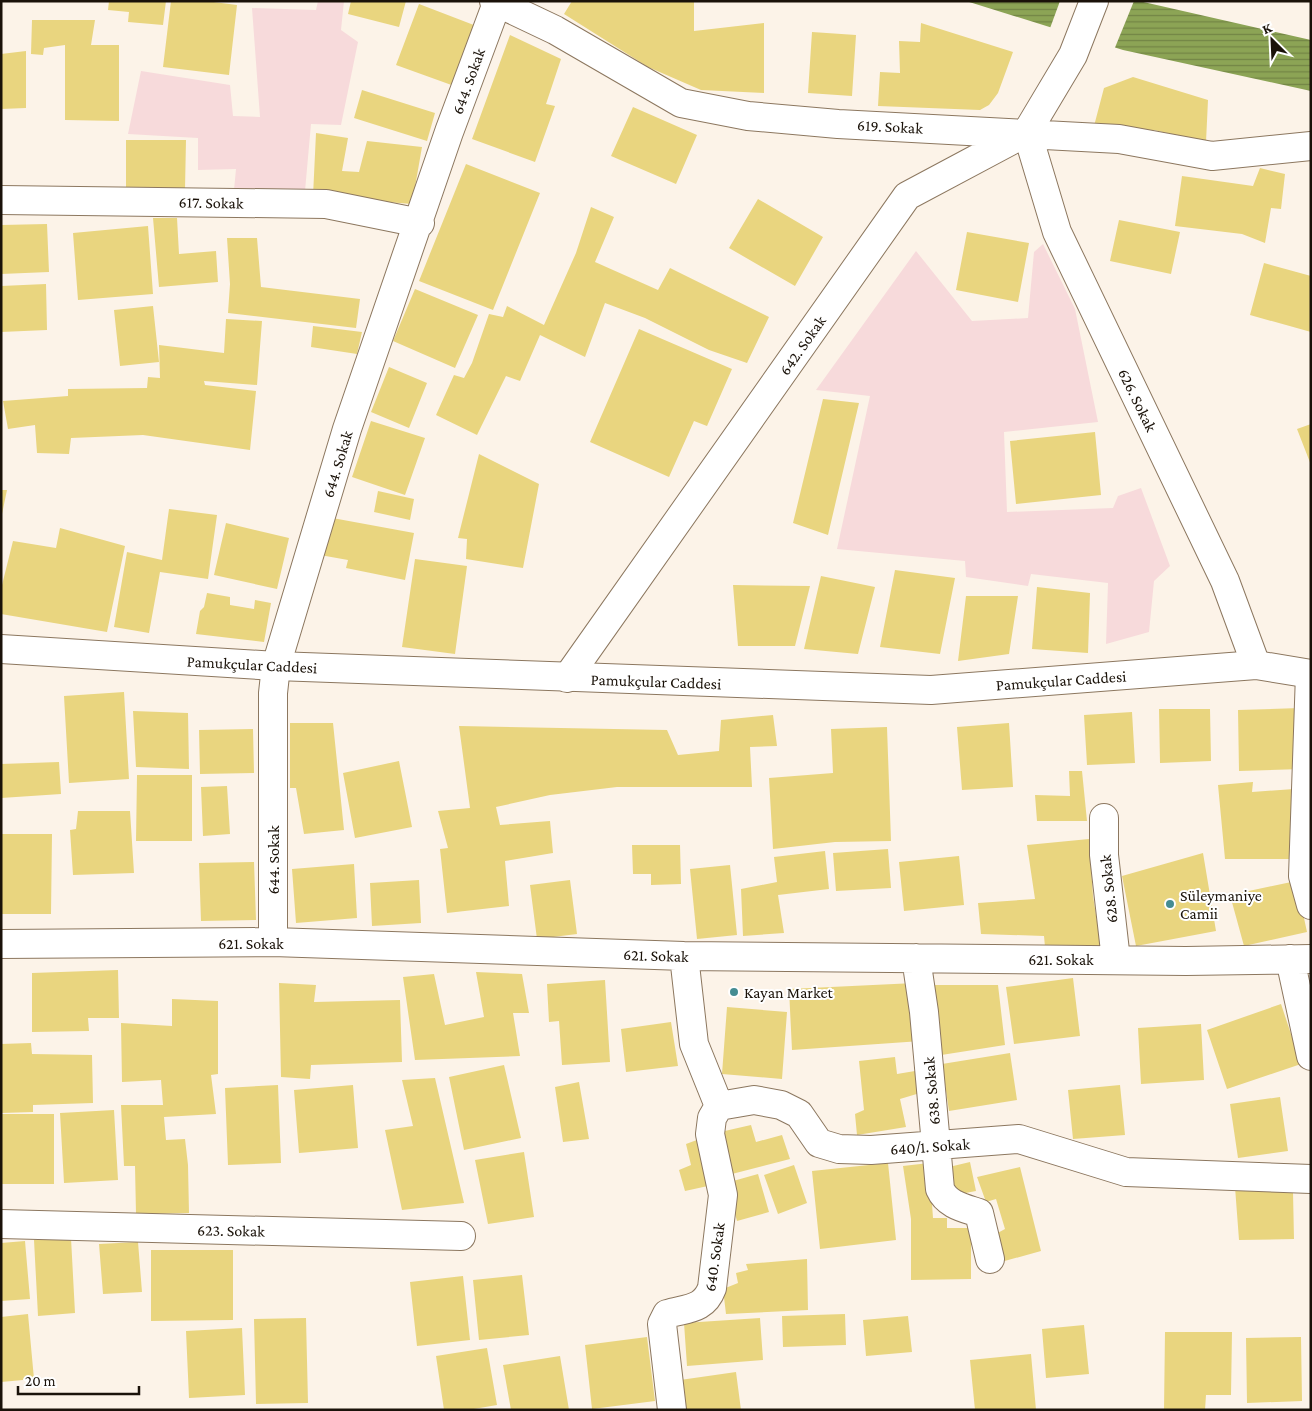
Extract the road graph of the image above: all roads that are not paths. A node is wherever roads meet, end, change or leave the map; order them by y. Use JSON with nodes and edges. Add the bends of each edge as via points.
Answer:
{"nodes":[{"id":1,"x":1094,"y":1,"type":"edge"},
{"id":2,"x":496,"y":2,"type":"edge"},
{"id":3,"x":1027,"y":132,"type":"junction"},
{"id":4,"x":1311,"y":146,"type":"edge"},
{"id":5,"x":1,"y":200,"type":"edge"},
{"id":6,"x":420,"y":223,"type":"junction"},
{"id":7,"x":1,"y":649,"type":"edge"},
{"id":8,"x":276,"y":666,"type":"junction"},
{"id":9,"x":1256,"y":666,"type":"junction"},
{"id":10,"x":1310,"y":674,"type":"edge"},
{"id":11,"x":568,"y":678,"type":"junction"},
{"id":12,"x":1104,"y":818,"type":"dead end"},
{"id":13,"x":1311,"y":905,"type":"edge"},
{"id":14,"x":273,"y":942,"type":"junction"},
{"id":15,"x":1,"y":944,"type":"edge"},
{"id":16,"x":684,"y":956,"type":"junction"},
{"id":17,"x":916,"y":958,"type":"junction"},
{"id":18,"x":1300,"y":959,"type":"edge"},
{"id":19,"x":1116,"y":960,"type":"junction"},
{"id":20,"x":1311,"y":1056,"type":"edge"},
{"id":21,"x":719,"y":1106,"type":"junction"},
{"id":22,"x":935,"y":1145,"type":"junction"},
{"id":23,"x":1311,"y":1179,"type":"edge"},
{"id":24,"x":1,"y":1224,"type":"edge"},
{"id":25,"x":461,"y":1236,"type":"dead end"},
{"id":26,"x":990,"y":1258,"type":"dead end"},
{"id":27,"x":672,"y":1410,"type":"edge"}],
"edges":[{"from":1,"to":3,"type":"street","via":[[1073,55]]},
{"from":2,"to":3,"type":"street","name":"619. Sokak","via":[[555,30],[681,103],[748,116],[838,124]]},
{"from":2,"to":6,"type":"street","name":"644. Sokak"},
{"from":3,"to":4,"type":"street","name":"619. Sokak","via":[[1119,139],[1212,156]]},
{"from":3,"to":9,"type":"street","name":"626. Sokak","via":[[1057,232],[1225,580]]},
{"from":3,"to":11,"type":"street","name":"642. Sokak","via":[[907,196]]},
{"from":5,"to":6,"type":"street","name":"617. Sokak","via":[[326,204]]},
{"from":6,"to":8,"type":"street","name":"644. Sokak","via":[[347,429]]},
{"from":7,"to":8,"type":"street","name":"Pamukçular Caddesi"},
{"from":8,"to":11,"type":"street","name":"Pamukçular Caddesi"},
{"from":8,"to":14,"type":"street","name":"644. Sokak","via":[[273,693]]},
{"from":9,"to":10,"type":"street","name":"Pamukçular Caddesi"},
{"from":9,"to":11,"type":"street","name":"Pamukçular Caddesi","via":[[931,690]]},
{"from":10,"to":13,"type":"street","via":[[1303,876]]},
{"from":12,"to":19,"type":"street","name":"628. Sokak","via":[[1104,855]]},
{"from":14,"to":15,"type":"street","name":"621. Sokak"},
{"from":14,"to":16,"type":"street","name":"621. Sokak"},
{"from":16,"to":17,"type":"street","name":"621. Sokak"},
{"from":16,"to":21,"type":"street","via":[[694,1044]]},
{"from":17,"to":19,"type":"street","name":"621. Sokak"},
{"from":17,"to":22,"type":"street","name":"638. Sokak","via":[[924,1012]]},
{"from":18,"to":19,"type":"street","name":"621. Sokak"},
{"from":18,"to":20,"type":"street"},
{"from":21,"to":22,"type":"street","name":"640/1. Sokak","via":[[754,1100],[781,1104],[799,1114],[819,1143],[839,1149]]},
{"from":21,"to":27,"type":"street","name":"640. Sokak","via":[[712,1118],[710,1134],[723,1195],[712,1288],[702,1305],[667,1314],[662,1324]]},
{"from":22,"to":23,"type":"street","name":"640/1. Sokak","via":[[1020,1139],[1126,1172]]},
{"from":22,"to":26,"type":"street","name":"638. Sokak","via":[[940,1189],[955,1204],[979,1213]]},
{"from":24,"to":25,"type":"street","name":"623. Sokak"}]}
